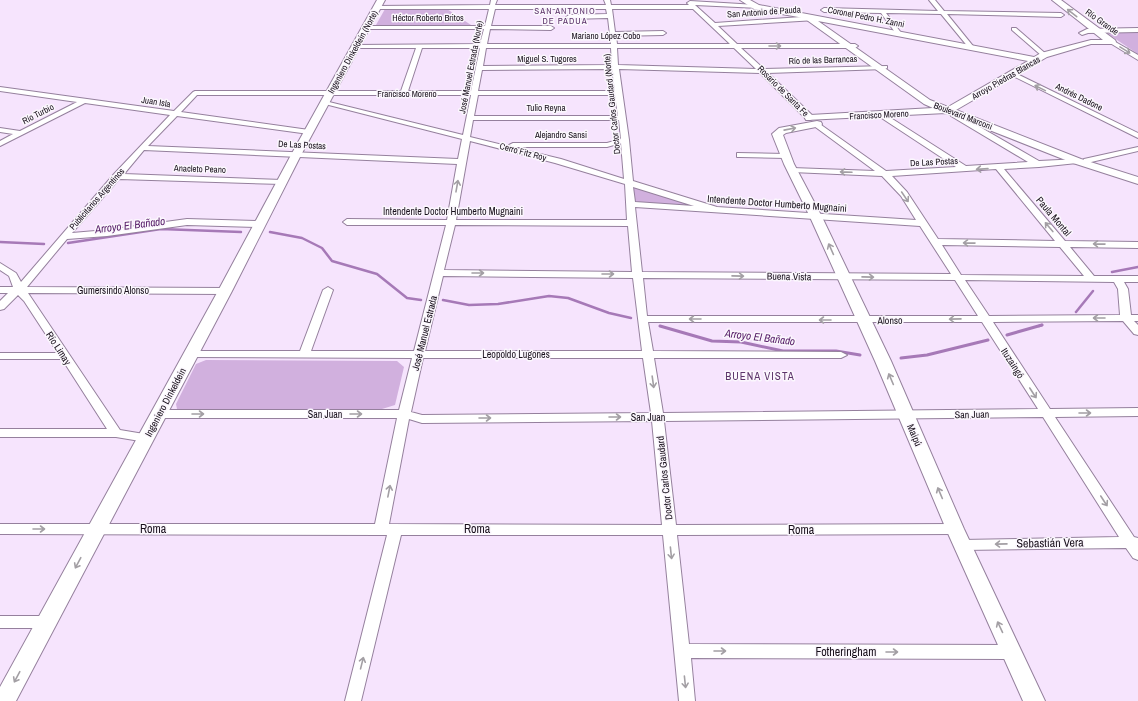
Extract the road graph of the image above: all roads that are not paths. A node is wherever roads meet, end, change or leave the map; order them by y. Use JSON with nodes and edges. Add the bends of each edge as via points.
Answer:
{"nodes":[{"id":1,"x":446,"y":0,"type":"edge"},
{"id":2,"x":551,"y":0,"type":"edge"},
{"id":3,"x":744,"y":0,"type":"edge"},
{"id":4,"x":932,"y":0,"type":"edge"},
{"id":5,"x":1053,"y":2,"type":"edge"},
{"id":6,"x":380,"y":3,"type":"edge"},
{"id":7,"x":493,"y":3,"type":"edge"},
{"id":8,"x":608,"y":3,"type":"edge"},
{"id":9,"x":690,"y":3,"type":"edge"},
{"id":10,"x":456,"y":7,"type":"junction"},
{"id":11,"x":551,"y":7,"type":"junction"},
{"id":12,"x":757,"y":7,"type":"junction"},
{"id":13,"x":882,"y":11,"type":"junction"},
{"id":14,"x":943,"y":13,"type":"junction"},
{"id":15,"x":1061,"y":15,"type":"junction"},
{"id":16,"x":610,"y":16,"type":"junction"},
{"id":17,"x":569,"y":17,"type":"dead end"},
{"id":18,"x":810,"y":17,"type":"junction"},
{"id":19,"x":827,"y":20,"type":"junction"},
{"id":20,"x":1069,"y":22,"type":"dead end"},
{"id":21,"x":713,"y":25,"type":"junction"},
{"id":22,"x":367,"y":27,"type":"junction"},
{"id":23,"x":489,"y":27,"type":"junction"},
{"id":24,"x":551,"y":28,"type":"dead end"},
{"id":25,"x":1014,"y":29,"type":"dead end"},
{"id":26,"x":1096,"y":30,"type":"junction"},
{"id":27,"x":1138,"y":30,"type":"edge"},
{"id":28,"x":1080,"y":31,"type":"joint"},
{"id":29,"x":663,"y":33,"type":"dead end"},
{"id":30,"x":613,"y":34,"type":"junction"},
{"id":31,"x":899,"y":34,"type":"junction"},
{"id":32,"x":1091,"y":42,"type":"junction"},
{"id":33,"x":1112,"y":42,"type":"junction"},
{"id":34,"x":614,"y":45,"type":"junction"},
{"id":35,"x":357,"y":46,"type":"junction"},
{"id":36,"x":420,"y":46,"type":"junction"},
{"id":37,"x":483,"y":46,"type":"junction"},
{"id":38,"x":736,"y":46,"type":"junction"},
{"id":39,"x":851,"y":46,"type":"junction"},
{"id":40,"x":971,"y":47,"type":"junction"},
{"id":41,"x":1040,"y":58,"type":"junction"},
{"id":42,"x":1138,"y":58,"type":"edge"},
{"id":43,"x":615,"y":67,"type":"junction"},
{"id":44,"x":881,"y":67,"type":"junction"},
{"id":45,"x":480,"y":68,"type":"junction"},
{"id":46,"x":762,"y":70,"type":"junction"},
{"id":47,"x":1013,"y":74,"type":"junction"},
{"id":48,"x":0,"y":89,"type":"edge"},
{"id":49,"x":195,"y":92,"type":"joint"},
{"id":50,"x":618,"y":93,"type":"junction"},
{"id":51,"x":403,"y":94,"type":"junction"},
{"id":52,"x":474,"y":94,"type":"junction"},
{"id":53,"x":328,"y":98,"type":"junction"},
{"id":54,"x":84,"y":101,"type":"junction"},
{"id":55,"x":951,"y":109,"type":"junction"},
{"id":56,"x":174,"y":114,"type":"junction"},
{"id":57,"x":883,"y":115,"type":"junction"},
{"id":58,"x":470,"y":118,"type":"junction"},
{"id":59,"x":622,"y":118,"type":"junction"},
{"id":60,"x":814,"y":121,"type":"junction"},
{"id":61,"x":0,"y":130,"type":"edge"},
{"id":62,"x":309,"y":132,"type":"junction"},
{"id":63,"x":21,"y":133,"type":"junction"},
{"id":64,"x":1138,"y":136,"type":"edge"},
{"id":65,"x":467,"y":138,"type":"junction"},
{"id":66,"x":625,"y":140,"type":"junction"},
{"id":67,"x":0,"y":144,"type":"edge"},
{"id":68,"x":496,"y":145,"type":"junction"},
{"id":69,"x":142,"y":148,"type":"junction"},
{"id":70,"x":1138,"y":149,"type":"edge"},
{"id":71,"x":296,"y":155,"type":"junction"},
{"id":72,"x":740,"y":155,"type":"dead end"},
{"id":73,"x":786,"y":156,"type":"junction"},
{"id":74,"x":1082,"y":161,"type":"junction"},
{"id":75,"x":461,"y":162,"type":"junction"},
{"id":76,"x":1039,"y":165,"type":"junction"},
{"id":77,"x":999,"y":168,"type":"junction"},
{"id":78,"x":792,"y":170,"type":"junction"},
{"id":79,"x":966,"y":170,"type":"junction"},
{"id":80,"x":885,"y":174,"type":"junction"},
{"id":81,"x":117,"y":176,"type":"junction"},
{"id":82,"x":1138,"y":177,"type":"edge"},
{"id":83,"x":1138,"y":181,"type":"edge"},
{"id":84,"x":282,"y":182,"type":"junction"},
{"id":85,"x":628,"y":184,"type":"junction"},
{"id":86,"x":631,"y":204,"type":"junction"},
{"id":87,"x":718,"y":210,"type":"junction"},
{"id":88,"x":816,"y":217,"type":"junction"},
{"id":89,"x":347,"y":222,"type":"dead end"},
{"id":90,"x":450,"y":222,"type":"junction"},
{"id":91,"x":632,"y":223,"type":"junction"},
{"id":92,"x":922,"y":223,"type":"junction"},
{"id":93,"x":260,"y":224,"type":"junction"},
{"id":94,"x":64,"y":236,"type":"junction"},
{"id":95,"x":935,"y":242,"type":"junction"},
{"id":96,"x":1063,"y":244,"type":"junction"},
{"id":97,"x":1138,"y":245,"type":"edge"},
{"id":98,"x":0,"y":266,"type":"edge"},
{"id":99,"x":439,"y":273,"type":"junction"},
{"id":100,"x":637,"y":274,"type":"junction"},
{"id":101,"x":843,"y":277,"type":"junction"},
{"id":102,"x":958,"y":278,"type":"junction"},
{"id":103,"x":1092,"y":279,"type":"junction"},
{"id":104,"x":1117,"y":279,"type":"junction"},
{"id":105,"x":1138,"y":279,"type":"edge"},
{"id":106,"x":0,"y":290,"type":"edge"},
{"id":107,"x":19,"y":290,"type":"junction"},
{"id":108,"x":328,"y":290,"type":"dead end"},
{"id":109,"x":225,"y":291,"type":"junction"},
{"id":110,"x":0,"y":307,"type":"edge"},
{"id":111,"x":642,"y":318,"type":"junction"},
{"id":112,"x":1126,"y":318,"type":"junction"},
{"id":113,"x":1138,"y":318,"type":"edge"},
{"id":114,"x":984,"y":319,"type":"junction"},
{"id":115,"x":864,"y":320,"type":"junction"},
{"id":116,"x":1138,"y":332,"type":"edge"},
{"id":117,"x":191,"y":354,"type":"junction"},
{"id":118,"x":304,"y":354,"type":"junction"},
{"id":119,"x":418,"y":354,"type":"junction"},
{"id":120,"x":649,"y":355,"type":"junction"},
{"id":121,"x":841,"y":355,"type":"dead end"},
{"id":122,"x":0,"y":356,"type":"edge"},
{"id":123,"x":64,"y":356,"type":"junction"},
{"id":124,"x":1138,"y":412,"type":"edge"},
{"id":125,"x":1046,"y":413,"type":"junction"},
{"id":126,"x":159,"y":414,"type":"junction"},
{"id":127,"x":404,"y":414,"type":"junction"},
{"id":128,"x":906,"y":415,"type":"junction"},
{"id":129,"x":658,"y":417,"type":"junction"},
{"id":130,"x":0,"y":433,"type":"edge"},
{"id":131,"x":116,"y":433,"type":"junction"},
{"id":132,"x":146,"y":438,"type":"junction"},
{"id":133,"x":97,"y":528,"type":"junction"},
{"id":134,"x":0,"y":529,"type":"edge"},
{"id":135,"x":388,"y":529,"type":"junction"},
{"id":136,"x":669,"y":530,"type":"junction"},
{"id":137,"x":959,"y":537,"type":"junction"},
{"id":138,"x":1134,"y":542,"type":"edge"},
{"id":139,"x":1138,"y":554,"type":"edge"},
{"id":140,"x":0,"y":622,"type":"edge"},
{"id":141,"x":46,"y":622,"type":"junction"},
{"id":142,"x":681,"y":651,"type":"junction"},
{"id":143,"x":1012,"y":652,"type":"junction"},
{"id":144,"x":4,"y":701,"type":"edge"},
{"id":145,"x":353,"y":701,"type":"edge"},
{"id":146,"x":687,"y":701,"type":"edge"},
{"id":147,"x":1034,"y":701,"type":"edge"}],
"edges":[{"from":1,"to":10,"type":"street"},
{"from":2,"to":11,"type":"street"},
{"from":3,"to":12,"type":"main road"},
{"from":4,"to":14,"type":"street"},
{"from":5,"to":15,"type":"main road","name":"Río Grande"},
{"from":26,"to":5,"type":"main road","name":"Río Grande","one_way":true},
{"from":6,"to":10,"type":"street","name":"Coronel Pedro H. Zanni"},
{"from":6,"to":22,"type":"main road","name":"Ingeniero Dinkeldein (Norte)"},
{"from":7,"to":10,"type":"street","name":"Coronel Pedro H. Zanni"},
{"from":7,"to":11,"type":"street","name":"Coronel Pedro H. Zanni"},
{"from":7,"to":23,"type":"street","name":"José Manuel Estrada (Norte)"},
{"from":8,"to":9,"type":"street","name":"Coronel Pedro H. Zanni"},
{"from":8,"to":11,"type":"street","name":"Coronel Pedro H. Zanni"},
{"from":8,"to":16,"type":"street","name":"Doctor Carlos Gaudard (Norte)"},
{"from":9,"to":12,"type":"street","name":"Coronel Pedro H. Zanni"},
{"from":9,"to":21,"type":"street","name":"Rosario de Santa Fe"},
{"from":12,"to":18,"type":"main road","name":"Coronel Pedro H. Zanni"},
{"from":13,"to":14,"type":"street"},
{"from":13,"to":19,"type":"street","via":[[824,8]]},
{"from":13,"to":31,"type":"street"},
{"from":14,"to":15,"type":"street"},
{"from":14,"to":40,"type":"street"},
{"from":15,"to":20,"type":"main road","name":"Río Grande"},
{"from":16,"to":17,"type":"street"},
{"from":16,"to":30,"type":"street","name":"Doctor Carlos Gaudard (Norte)"},
{"from":18,"to":19,"type":"main road","name":"Coronel Pedro H. Zanni"},
{"from":18,"to":21,"type":"street","name":"San Antonio de Pauda"},
{"from":18,"to":39,"type":"main road","name":"Boulevard Marconi"},
{"from":19,"to":31,"type":"main road","name":"Coronel Pedro H. Zanni"},
{"from":21,"to":38,"type":"street","name":"Rosario de Santa Fe"},
{"from":22,"to":23,"type":"street","name":"Héctor Roberto Britos"},
{"from":22,"to":35,"type":"main road","name":"Ingeniero Dinkeldein (Norte)"},
{"from":23,"to":24,"type":"street","name":"Héctor Roberto Britos"},
{"from":23,"to":37,"type":"street","name":"José Manuel Estrada (Norte)"},
{"from":25,"to":41,"type":"street"},
{"from":26,"to":27,"type":"street"},
{"from":26,"to":28,"type":"street"},
{"from":26,"to":33,"type":"main road","name":"Río Grande"},
{"from":28,"to":32,"type":"main road"},
{"from":29,"to":30,"type":"street"},
{"from":30,"to":34,"type":"street","name":"Doctor Carlos Gaudard (Norte)"},
{"from":31,"to":40,"type":"main road","name":"Coronel Pedro H. Zanni"},
{"from":32,"to":33,"type":"main road","name":"Arroyo Piedras Blancas"},
{"from":32,"to":41,"type":"main road","name":"Arroyo Piedras Blancas"},
{"from":33,"to":42,"type":"street","name":"Río Grande","one_way":true},
{"from":34,"to":37,"type":"street","name":"Mariano López Cobo"},
{"from":34,"to":38,"type":"street","name":"Mariano López Cobo"},
{"from":34,"to":43,"type":"street","name":"Doctor Carlos Gaudard (Norte)"},
{"from":35,"to":36,"type":"street","name":"Mariano López Cobo"},
{"from":35,"to":53,"type":"main road","name":"Ingeniero Dinkeldein (Norte)"},
{"from":36,"to":37,"type":"street","name":"Mariano López Cobo"},
{"from":36,"to":51,"type":"street"},
{"from":37,"to":45,"type":"street","name":"José Manuel Estrada (Norte)"},
{"from":38,"to":39,"type":"street","name":"Mariano López Cobo","one_way":true},
{"from":38,"to":46,"type":"street","name":"Rosario de Santa Fe"},
{"from":39,"to":44,"type":"main road","name":"Boulevard Marconi"},
{"from":40,"to":41,"type":"main road","name":"Coronel Pedro H. Zanni"},
{"from":41,"to":47,"type":"main road","name":"Arroyo Piedras Blancas"},
{"from":43,"to":45,"type":"street","name":"Miguel S. Tugores"},
{"from":43,"to":46,"type":"street","name":"Río de las Barrancas"},
{"from":43,"to":50,"type":"street","name":"Doctor Carlos Gaudard (Norte)"},
{"from":44,"to":46,"type":"street","name":"Río de las Barrancas"},
{"from":44,"to":55,"type":"main road","name":"Boulevard Marconi","via":[[927,102]]},
{"from":45,"to":52,"type":"street","name":"José Manuel Estrada (Norte)"},
{"from":46,"to":60,"type":"street","name":"Rosario de Santa Fe"},
{"from":47,"to":55,"type":"main road","name":"Arroyo Piedras Blancas"},
{"from":64,"to":47,"type":"street","name":"Andrés Dadone","one_way":true},
{"from":48,"to":54,"type":"street","name":"Juan Isla"},
{"from":49,"to":53,"type":"street","name":"Francisco Moreno"},
{"from":49,"to":56,"type":"street","name":"Publicitarios Argentinos"},
{"from":50,"to":52,"type":"street","name":"Francisco Moreno"},
{"from":50,"to":59,"type":"street","name":"Doctor Carlos Gaudard (Norte)"},
{"from":51,"to":52,"type":"street","name":"Francisco Moreno"},
{"from":51,"to":53,"type":"street","name":"Francisco Moreno"},
{"from":52,"to":58,"type":"street","name":"José Manuel Estrada (Norte)"},
{"from":53,"to":62,"type":"main road","name":"Ingeniero Dinkeldein"},
{"from":53,"to":65,"type":"street","name":"Cerro Fitz Roy"},
{"from":54,"to":56,"type":"street","name":"Juan Isla"},
{"from":54,"to":63,"type":"street","name":"Río Turbio"},
{"from":55,"to":57,"type":"main road","name":"Francisco Moreno"},
{"from":55,"to":74,"type":"main road","name":"Boulevard Marconi"},
{"from":55,"to":76,"type":"street"},
{"from":56,"to":62,"type":"street","name":"Juan Isla"},
{"from":56,"to":69,"type":"street","name":"Publicitarios Argentinos"},
{"from":57,"to":60,"type":"main road","name":"Francisco Moreno"},
{"from":57,"to":79,"type":"street"},
{"from":58,"to":59,"type":"street","name":"Tulio Reyna"},
{"from":58,"to":65,"type":"street","name":"José Manuel Estrada (Norte)"},
{"from":59,"to":66,"type":"street","name":"Doctor Carlos Gaudard (Norte)"},
{"from":73,"to":60,"type":"main road","name":"Francisco Moreno","one_way":true,"via":[[777,134]]},
{"from":60,"to":80,"type":"street","name":"Rosario de Santa Fe"},
{"from":61,"to":63,"type":"street"},
{"from":62,"to":71,"type":"main road","name":"Ingeniero Dinkeldein"},
{"from":63,"to":67,"type":"street","name":"Río Turbio"},
{"from":65,"to":68,"type":"street","name":"Cerro Fitz Roy"},
{"from":65,"to":75,"type":"street","name":"José Manuel Estrada"},
{"from":66,"to":68,"type":"street","name":"Alejandro Sansi","via":[[607,144]]},
{"from":66,"to":85,"type":"street","name":"Doctor Carlos Gaudard (Norte)"},
{"from":68,"to":85,"type":"street","name":"Cerro Fitz Roy","via":[[558,161]]},
{"from":69,"to":71,"type":"street","name":"De Las Postas"},
{"from":69,"to":81,"type":"street","name":"Publicitarios Argentinos"},
{"from":70,"to":74,"type":"street","name":"De Las Postas"},
{"from":71,"to":75,"type":"street","name":"De Las Postas"},
{"from":71,"to":84,"type":"main road","name":"Ingeniero Dinkeldein"},
{"from":72,"to":73,"type":"street"},
{"from":73,"to":78,"type":"main road","name":"Maipú"},
{"from":74,"to":76,"type":"street","name":"De Las Postas"},
{"from":74,"to":82,"type":"main road","name":"Boulevard Marconi"},
{"from":74,"to":83,"type":"main road","name":"Boulevard Marconi"},
{"from":90,"to":75,"type":"street","name":"José Manuel Estrada","one_way":true},
{"from":76,"to":77,"type":"street","name":"De Las Postas"},
{"from":77,"to":79,"type":"street","name":"De Las Postas","one_way":true},
{"from":96,"to":77,"type":"street","name":"Paula Montal","one_way":true},
{"from":80,"to":78,"type":"street","name":"De Las Postas","one_way":true},
{"from":78,"to":88,"type":"main road","name":"Maipú"},
{"from":79,"to":80,"type":"street","name":"De Las Postas"},
{"from":80,"to":92,"type":"street","name":"Ituzaingó","one_way":true,"via":[[904,194]]},
{"from":81,"to":84,"type":"street","name":"Anacleto Peano"},
{"from":81,"to":94,"type":"street","name":"Publicitarios Argentinos"},
{"from":84,"to":93,"type":"main road","name":"Ingeniero Dinkeldein"},
{"from":85,"to":86,"type":"street","name":"Doctor Carlos Gaudard"},
{"from":85,"to":87,"type":"street","name":"Cerro Fitz Roy"},
{"from":86,"to":87,"type":"street","name":"Intendente Doctor Humberto Mugnaini"},
{"from":86,"to":91,"type":"street","name":"Doctor Carlos Gaudard"},
{"from":87,"to":88,"type":"street","name":"Intendente Doctor Humberto Mugnaini"},
{"from":88,"to":92,"type":"street","name":"Intendente Doctor Humberto Mugnaini"},
{"from":101,"to":88,"type":"main road","name":"Maipú","one_way":true},
{"from":89,"to":90,"type":"street","name":"Intendente Doctor Humberto Mugnaini"},
{"from":90,"to":91,"type":"street","name":"Intendente Doctor Humberto Mugnaini"},
{"from":90,"to":99,"type":"street","name":"José Manuel Estrada"},
{"from":91,"to":100,"type":"street","name":"Doctor Carlos Gaudard"},
{"from":92,"to":95,"type":"street","name":"Ituzaingó"},
{"from":93,"to":94,"type":"street","via":[[187,222]]},
{"from":93,"to":109,"type":"main road","name":"Ingeniero Dinkeldein"},
{"from":94,"to":107,"type":"street","name":"Publicitarios Argentinos"},
{"from":96,"to":95,"type":"street","one_way":true},
{"from":95,"to":102,"type":"street","name":"Ituzaingó"},
{"from":97,"to":96,"type":"street","one_way":true},
{"from":96,"to":103,"type":"street","name":"Paula Montal"},
{"from":98,"to":107,"type":"street","name":"Río Limay","via":[[13,275]]},
{"from":99,"to":100,"type":"street","name":"Buena Vista","one_way":true},
{"from":99,"to":119,"type":"street","name":"José Manuel Estrada"},
{"from":100,"to":101,"type":"street","name":"Buena Vista","one_way":true},
{"from":100,"to":111,"type":"street","name":"Doctor Carlos Gaudard"},
{"from":101,"to":102,"type":"street","name":"Buena Vista","one_way":true},
{"from":101,"to":115,"type":"main road","name":"Maipú"},
{"from":102,"to":103,"type":"street","name":"Buena Vista"},
{"from":102,"to":114,"type":"street","name":"Ituzaingó"},
{"from":103,"to":104,"type":"street","name":"Buena Vista"},
{"from":104,"to":105,"type":"street","name":"Buena Vista"},
{"from":104,"to":112,"type":"street","via":[[1123,289]]},
{"from":106,"to":107,"type":"street","name":"Gumersindo Alonso"},
{"from":107,"to":109,"type":"street","name":"Gumersindo Alonso"},
{"from":107,"to":110,"type":"street","name":"Publicitarios Argentinos"},
{"from":107,"to":123,"type":"street","name":"Río Limay","via":[[28,299]]},
{"from":108,"to":118,"type":"street"},
{"from":109,"to":117,"type":"main road","name":"Ingeniero Dinkeldein"},
{"from":115,"to":111,"type":"street","name":"Alonso","one_way":true},
{"from":111,"to":120,"type":"street","name":"Doctor Carlos Gaudard"},
{"from":112,"to":113,"type":"street","name":"Alonso"},
{"from":112,"to":114,"type":"street","name":"Alonso","one_way":true},
{"from":112,"to":116,"type":"street"},
{"from":114,"to":115,"type":"street","name":"Alonso","one_way":true},
{"from":114,"to":125,"type":"street","name":"Ituzaingó","one_way":true},
{"from":128,"to":115,"type":"main road","name":"Maipú","one_way":true},
{"from":117,"to":118,"type":"street","name":"Leopoldo Lugones"},
{"from":117,"to":126,"type":"main road","name":"Ingeniero Dinkeldein"},
{"from":118,"to":119,"type":"street","name":"Leopoldo Lugones"},
{"from":119,"to":120,"type":"street","name":"Leopoldo Lugones"},
{"from":119,"to":127,"type":"street","name":"José Manuel Estrada"},
{"from":120,"to":121,"type":"street","name":"Leopoldo Lugones"},
{"from":120,"to":129,"type":"street","name":"Doctor Carlos Gaudard","one_way":true},
{"from":122,"to":123,"type":"street"},
{"from":123,"to":131,"type":"street","name":"Río Limay"},
{"from":125,"to":124,"type":"street","name":"San Juan","one_way":true},
{"from":125,"to":128,"type":"street","name":"San Juan"},
{"from":125,"to":138,"type":"street","name":"Ituzaingó","one_way":true},
{"from":126,"to":127,"type":"street","name":"San Juan","one_way":true},
{"from":126,"to":132,"type":"main road","name":"Ingeniero Dinkeldein"},
{"from":127,"to":129,"type":"street","name":"San Juan","one_way":true,"via":[[422,419]]},
{"from":135,"to":127,"type":"street","name":"José Manuel Estrada","one_way":true},
{"from":128,"to":129,"type":"street","name":"San Juan"},
{"from":137,"to":128,"type":"main road","name":"Maipú","one_way":true},
{"from":129,"to":136,"type":"street","name":"Doctor Carlos Gaudard"},
{"from":130,"to":131,"type":"street"},
{"from":131,"to":132,"type":"street"},
{"from":132,"to":133,"type":"main road","name":"Ingeniero Dinkeldein"},
{"from":134,"to":133,"type":"street","name":"Roma","one_way":true},
{"from":133,"to":135,"type":"street","name":"Roma"},
{"from":133,"to":141,"type":"main road","name":"Ingeniero Dinkeldein","one_way":true},
{"from":135,"to":136,"type":"street","name":"Roma"},
{"from":145,"to":135,"type":"street","name":"José Manuel Estrada","one_way":true},
{"from":136,"to":137,"type":"street","name":"Roma"},
{"from":136,"to":142,"type":"street","name":"Doctor Carlos Gaudard","one_way":true},
{"from":138,"to":137,"type":"street","name":"Sebastián Vera","one_way":true},
{"from":143,"to":137,"type":"main road","name":"Maipú","one_way":true},
{"from":138,"to":139,"type":"street","name":"Ituzaingó"},
{"from":140,"to":141,"type":"street"},
{"from":141,"to":144,"type":"main road","name":"Ingeniero Dinkeldein","one_way":true},
{"from":142,"to":143,"type":"street","name":"Fotheringham","one_way":true},
{"from":142,"to":146,"type":"street","name":"Doctor Carlos Gaudard","one_way":true},
{"from":143,"to":147,"type":"main road","name":"Maipú"}]}
